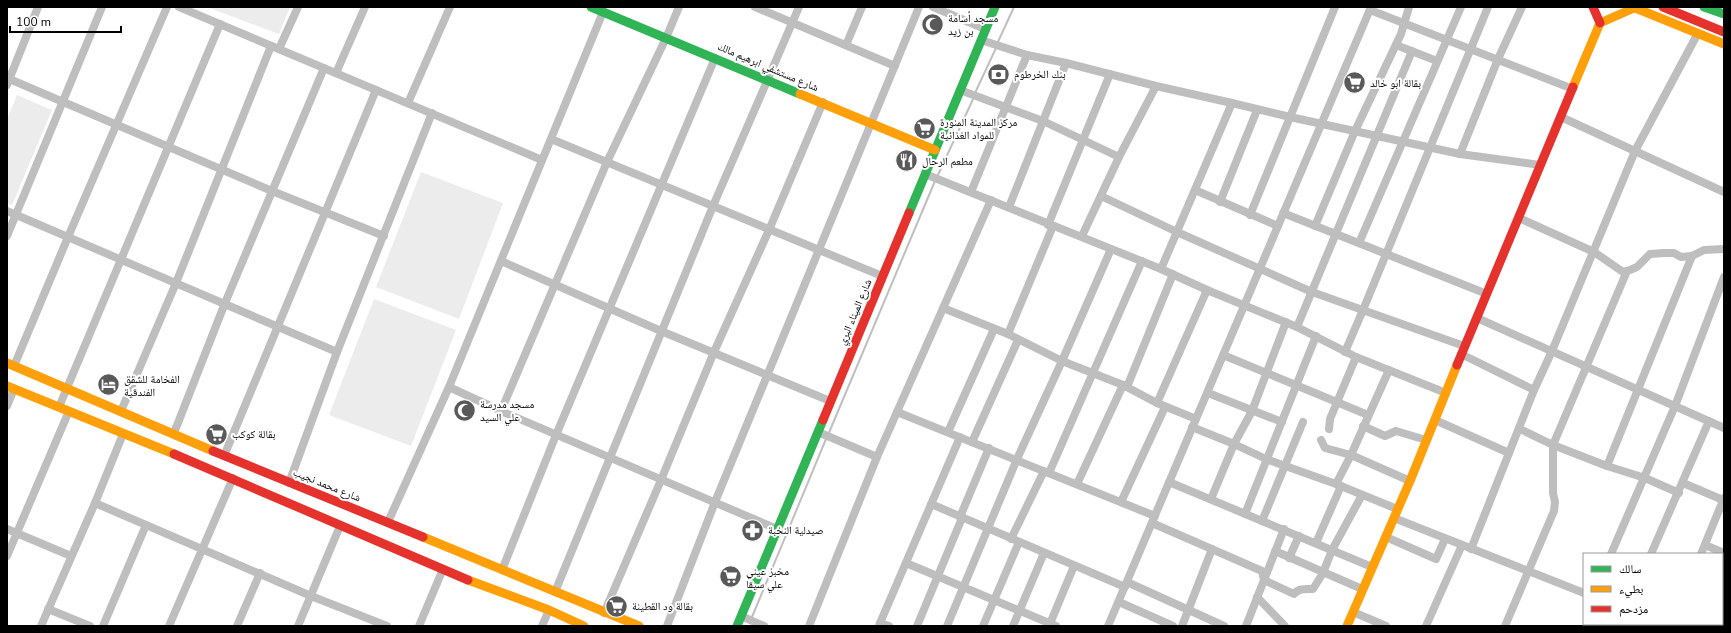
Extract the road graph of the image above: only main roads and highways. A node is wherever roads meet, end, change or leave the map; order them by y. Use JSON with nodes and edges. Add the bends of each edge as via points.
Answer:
{"nodes":[{"id":1,"x":591,"y":7,"type":"edge"},
{"id":2,"x":995,"y":7,"type":"edge"},
{"id":3,"x":1593,"y":7,"type":"edge"},
{"id":4,"x":1634,"y":7,"type":"edge"},
{"id":5,"x":1663,"y":7,"type":"edge"},
{"id":6,"x":1704,"y":7,"type":"edge"},
{"id":7,"x":1724,"y":14,"type":"edge"},
{"id":8,"x":1600,"y":24,"type":"junction"},
{"id":9,"x":1724,"y":32,"type":"edge"},
{"id":10,"x":1724,"y":44,"type":"edge"},
{"id":11,"x":935,"y":150,"type":"junction"},
{"id":12,"x":11,"y":364,"type":"edge"},
{"id":13,"x":10,"y":388,"type":"edge"},
{"id":14,"x":584,"y":626,"type":"edge"},
{"id":15,"x":639,"y":626,"type":"edge"},
{"id":16,"x":737,"y":626,"type":"edge"},
{"id":17,"x":1347,"y":626,"type":"edge"}],
"edges":[{"from":1,"to":11,"type":"main road","name":"شارع مستشفي ابرهيم مالك"},
{"from":2,"to":11,"type":"main road","name":"شارع الميناء البري"},
{"from":3,"to":8,"type":"main road"},
{"from":4,"to":8,"type":"main road"},
{"from":4,"to":10,"type":"main road"},
{"from":5,"to":9,"type":"main road"},
{"from":6,"to":7,"type":"main road"},
{"from":8,"to":17,"type":"main road"},
{"from":11,"to":16,"type":"main road","name":"شارع الميناء البري"},
{"from":12,"to":15,"type":"main road","name":"شارع محمد نجيب","via":[[224,456]]},
{"from":13,"to":14,"type":"main road"}]}
